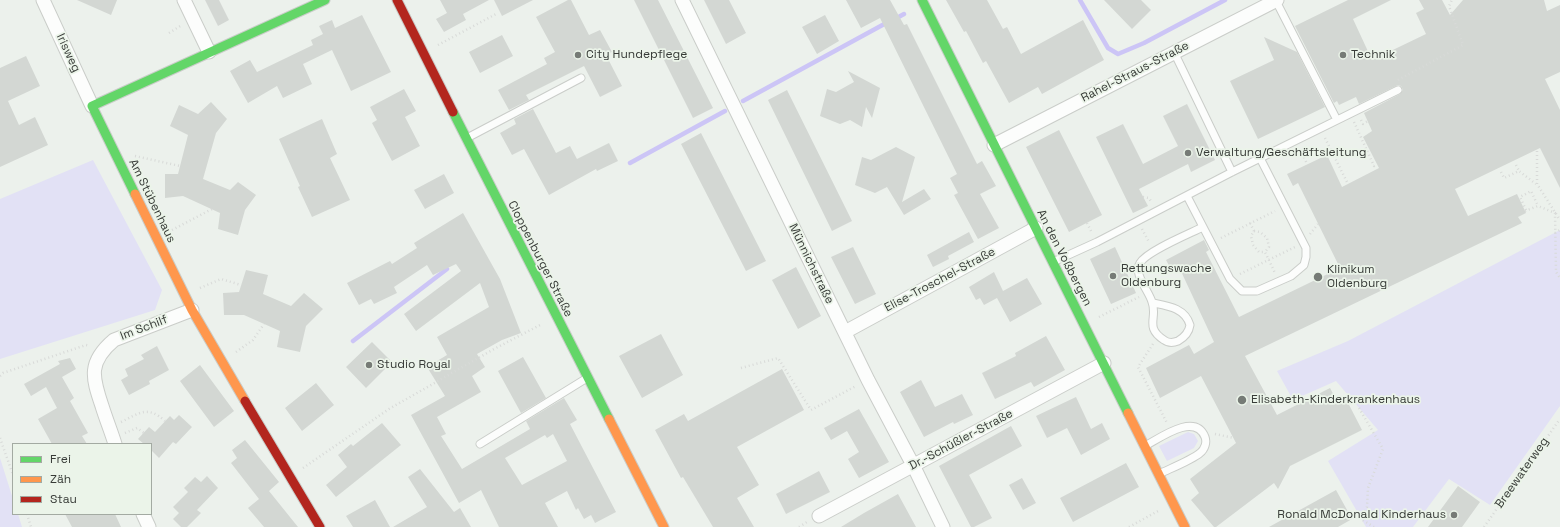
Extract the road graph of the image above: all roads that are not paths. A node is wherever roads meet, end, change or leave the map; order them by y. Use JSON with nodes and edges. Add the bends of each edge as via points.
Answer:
{"nodes":[{"id":1,"x":43,"y":0,"type":"edge"},
{"id":2,"x":184,"y":0,"type":"edge"},
{"id":3,"x":325,"y":0,"type":"edge"},
{"id":4,"x":397,"y":0,"type":"edge"},
{"id":5,"x":682,"y":0,"type":"edge"},
{"id":6,"x":922,"y":0,"type":"edge"},
{"id":7,"x":1277,"y":0,"type":"edge"},
{"id":8,"x":209,"y":52,"type":"junction"},
{"id":9,"x":1174,"y":52,"type":"junction"},
{"id":10,"x":581,"y":78,"type":"dead end"},
{"id":11,"x":1398,"y":90,"type":"road end"},
{"id":12,"x":92,"y":106,"type":"junction"},
{"id":13,"x":1337,"y":120,"type":"junction"},
{"id":14,"x":466,"y":138,"type":"junction"},
{"id":15,"x":994,"y":145,"type":"junction"},
{"id":16,"x":1260,"y":158,"type":"junction"},
{"id":17,"x":1232,"y":172,"type":"junction"},
{"id":18,"x":1187,"y":196,"type":"junction"},
{"id":19,"x":1203,"y":227,"type":"junction"},
{"id":20,"x":1036,"y":228,"type":"junction"},
{"id":21,"x":1053,"y":262,"type":"junction"},
{"id":22,"x":1153,"y":303,"type":"junction"},
{"id":23,"x":192,"y":310,"type":"junction"},
{"id":24,"x":845,"y":332,"type":"junction"},
{"id":25,"x":1104,"y":363,"type":"junction"},
{"id":26,"x":587,"y":378,"type":"junction"},
{"id":27,"x":113,"y":436,"type":"edge"},
{"id":28,"x":480,"y":444,"type":"dead end"},
{"id":29,"x":1144,"y":446,"type":"junction"},
{"id":30,"x":913,"y":465,"type":"junction"},
{"id":31,"x":1159,"y":474,"type":"junction"},
{"id":32,"x":143,"y":515,"type":"edge"},
{"id":33,"x":819,"y":516,"type":"dead end"},
{"id":34,"x":663,"y":524,"type":"edge"},
{"id":35,"x":149,"y":527,"type":"edge"},
{"id":36,"x":320,"y":527,"type":"edge"},
{"id":37,"x":649,"y":527,"type":"edge"},
{"id":38,"x":943,"y":527,"type":"edge"},
{"id":39,"x":1185,"y":527,"type":"edge"}],
"edges":[{"from":1,"to":12,"type":"street","name":"Irisweg"},
{"from":2,"to":8,"type":"street"},
{"from":3,"to":8,"type":"street"},
{"from":4,"to":14,"type":"street","name":"Cloppenburger Straße"},
{"from":5,"to":24,"type":"street","name":"Münnichstraße"},
{"from":6,"to":15,"type":"street","name":"An den Voßbergen"},
{"from":7,"to":9,"type":"street","name":"Rahel-Straus-Straße"},
{"from":7,"to":13,"type":"lane"},
{"from":8,"to":12,"type":"street"},
{"from":9,"to":15,"type":"street","name":"Rahel-Straus-Straße"},
{"from":9,"to":17,"type":"lane"},
{"from":10,"to":14,"type":"lane"},
{"from":11,"to":13,"type":"lane"},
{"from":12,"to":23,"type":"street","name":"Am Stübenhaus"},
{"from":13,"to":16,"type":"lane"},
{"from":14,"to":26,"type":"street","name":"Cloppenburger Straße"},
{"from":15,"to":20,"type":"street","name":"An den Voßbergen"},
{"from":16,"to":17,"type":"lane"},
{"from":16,"to":19,"type":"lane","via":[[1304,243],[1304,265],[1292,276],[1257,292],[1242,291],[1230,279]]},
{"from":17,"to":18,"type":"lane"},
{"from":18,"to":19,"type":"lane"},
{"from":18,"to":21,"type":"lane"},
{"from":19,"to":22,"type":"lane","via":[[1142,259],[1138,271]]},
{"from":20,"to":21,"type":"street","name":"An den Voßbergen"},
{"from":20,"to":24,"type":"street","name":"Elise-Troschel-Straße"},
{"from":21,"to":25,"type":"street","name":"An den Voßbergen"},
{"from":22,"to":22,"type":"lane","via":[[1152,326],[1158,336],[1167,342],[1178,341],[1186,335],[1190,324],[1180,310]]},
{"from":23,"to":27,"type":"street","name":"Im Schilf","via":[[114,340],[104,348],[97,359],[93,371],[94,383]]},
{"from":23,"to":36,"type":"street","name":"Am Stübenhaus"},
{"from":24,"to":30,"type":"street","name":"Münnichstraße"},
{"from":25,"to":29,"type":"street","name":"An den Voßbergen"},
{"from":25,"to":30,"type":"street","name":"Dr.-Schüßler-Straße"},
{"from":26,"to":28,"type":"lane"},
{"from":26,"to":34,"type":"street","name":"Cloppenburger Straße"},
{"from":29,"to":31,"type":"street","name":"An den Voßbergen"},
{"from":29,"to":31,"type":"lane","via":[[1185,426],[1195,426],[1202,430],[1206,445],[1200,453]]},
{"from":30,"to":33,"type":"street","name":"Dr.-Schüßler-Straße"},
{"from":30,"to":38,"type":"street","name":"Münnichstraße"},
{"from":31,"to":39,"type":"street","name":"An den Voßbergen"},
{"from":32,"to":35,"type":"street"},
{"from":34,"to":37,"type":"street"}]}
